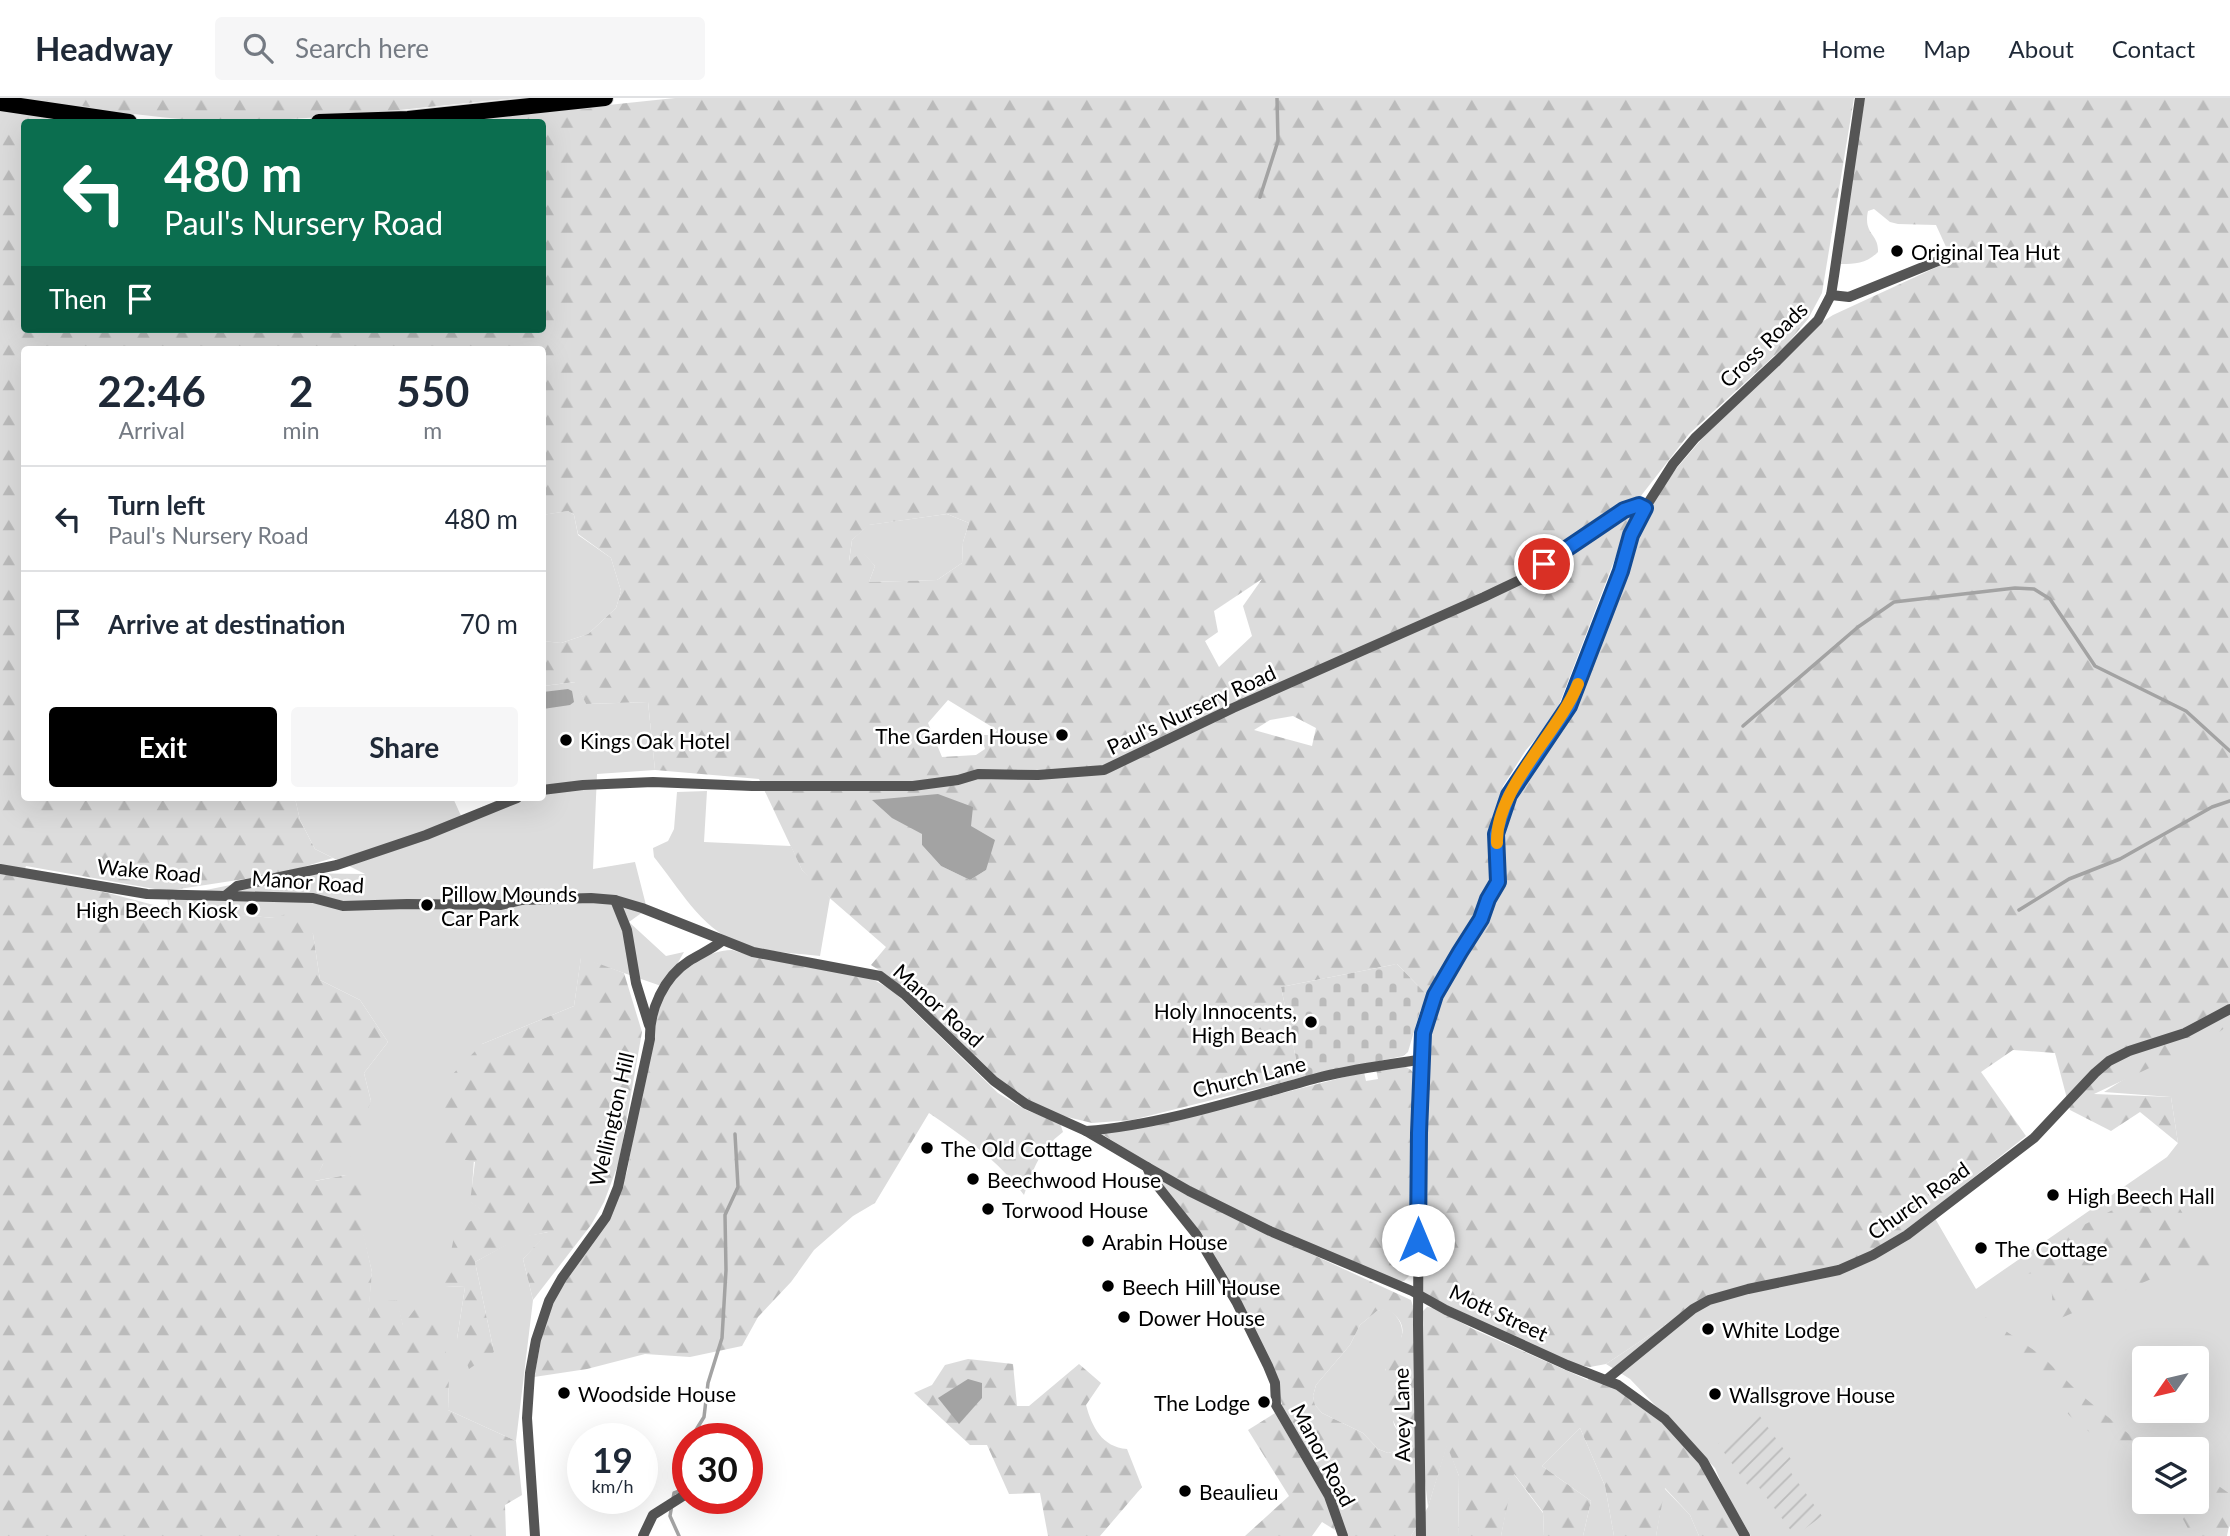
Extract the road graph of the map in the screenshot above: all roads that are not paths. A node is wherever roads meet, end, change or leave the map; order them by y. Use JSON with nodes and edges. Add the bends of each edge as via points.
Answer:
{"nodes":[{"id":1,"x":605,"y":98,"type":"edge"},
{"id":2,"x":1860,"y":98,"type":"edge"},
{"id":3,"x":0,"y":103,"type":"edge"},
{"id":4,"x":109,"y":119,"type":"edge"},
{"id":5,"x":386,"y":119,"type":"edge"},
{"id":6,"x":1950,"y":256,"type":"dead end"},
{"id":7,"x":1831,"y":295,"type":"junction"},
{"id":8,"x":1645,"y":508,"type":"junction"},
{"id":9,"x":546,"y":790,"type":"edge"},
{"id":10,"x":509,"y":801,"type":"edge"},
{"id":11,"x":0,"y":869,"type":"edge"},
{"id":12,"x":226,"y":895,"type":"junction"},
{"id":13,"x":615,"y":900,"type":"junction"},
{"id":14,"x":722,"y":941,"type":"junction"},
{"id":15,"x":2230,"y":1009,"type":"edge"},
{"id":16,"x":649,"y":1026,"type":"junction"},
{"id":17,"x":1423,"y":1059,"type":"junction"},
{"id":18,"x":1086,"y":1131,"type":"junction"},
{"id":19,"x":1147,"y":1167,"type":"junction"},
{"id":20,"x":1418,"y":1294,"type":"junction"},
{"id":21,"x":1606,"y":1380,"type":"junction"},
{"id":22,"x":672,"y":1503,"type":"edge"},
{"id":23,"x":535,"y":1536,"type":"edge"},
{"id":24,"x":643,"y":1536,"type":"edge"},
{"id":25,"x":1343,"y":1536,"type":"edge"},
{"id":26,"x":1421,"y":1536,"type":"edge"},
{"id":27,"x":1745,"y":1536,"type":"edge"}],
"edges":[{"from":1,"to":5,"type":"main road"},
{"from":2,"to":7,"type":"street","name":"Cross Roads"},
{"from":3,"to":4,"type":"main road"},
{"from":6,"to":7,"type":"street","via":[[1849,297]]},
{"from":7,"to":8,"type":"street","name":"Cross Roads","via":[[1818,320],[1695,438]]},
{"from":8,"to":9,"type":"street","name":"Paul's Nursery Road","via":[[1639,505],[1624,510],[1524,578],[1104,770],[978,774],[914,786],[653,782]]},
{"from":8,"to":17,"type":"street","name":"Cross Roads","via":[[1569,706],[1509,795],[1496,834],[1498,882],[1435,995],[1423,1033]]},
{"from":10,"to":12,"type":"street","name":"Wake Road","via":[[337,865],[237,886]]},
{"from":11,"to":12,"type":"street","name":"Wake Road","via":[[147,894]]},
{"from":12,"to":13,"type":"street","name":"Manor Road","via":[[313,898],[343,906]]},
{"from":13,"to":14,"type":"street","name":"Manor Road"},
{"from":13,"to":16,"type":"street","name":"Wellington Hill","via":[[627,930]]},
{"from":14,"to":16,"type":"street","name":"Wellington Hill","via":[[676,972],[658,998]]},
{"from":14,"to":18,"type":"street","name":"Manor Road","via":[[753,952],[880,975],[994,1081],[1026,1104]]},
{"from":15,"to":21,"type":"street","name":"Church Road","via":[[2185,1033],[2109,1061],[2034,1138],[1907,1235],[1839,1270],[1709,1300]]},
{"from":16,"to":23,"type":"street","name":"Wellington Hill","via":[[618,1186],[606,1217],[562,1278],[536,1340],[527,1418]]},
{"from":17,"to":18,"type":"street","name":"Church Lane","via":[[1318,1078],[1122,1128]]},
{"from":17,"to":20,"type":"street","name":"Avey Lane"},
{"from":18,"to":19,"type":"street","name":"Manor Road"},
{"from":19,"to":20,"type":"street","name":"Mott Street","via":[[1270,1231]]},
{"from":19,"to":25,"type":"street","name":"Manor Road","via":[[1211,1257],[1237,1303],[1275,1383],[1276,1405],[1329,1496]]},
{"from":20,"to":21,"type":"street","name":"Mott Street"},
{"from":20,"to":26,"type":"street","name":"Avey Lane"},
{"from":21,"to":27,"type":"street","name":"Mott Street","via":[[1665,1419],[1703,1461]]},
{"from":22,"to":24,"type":"street","via":[[653,1515]]}]}
